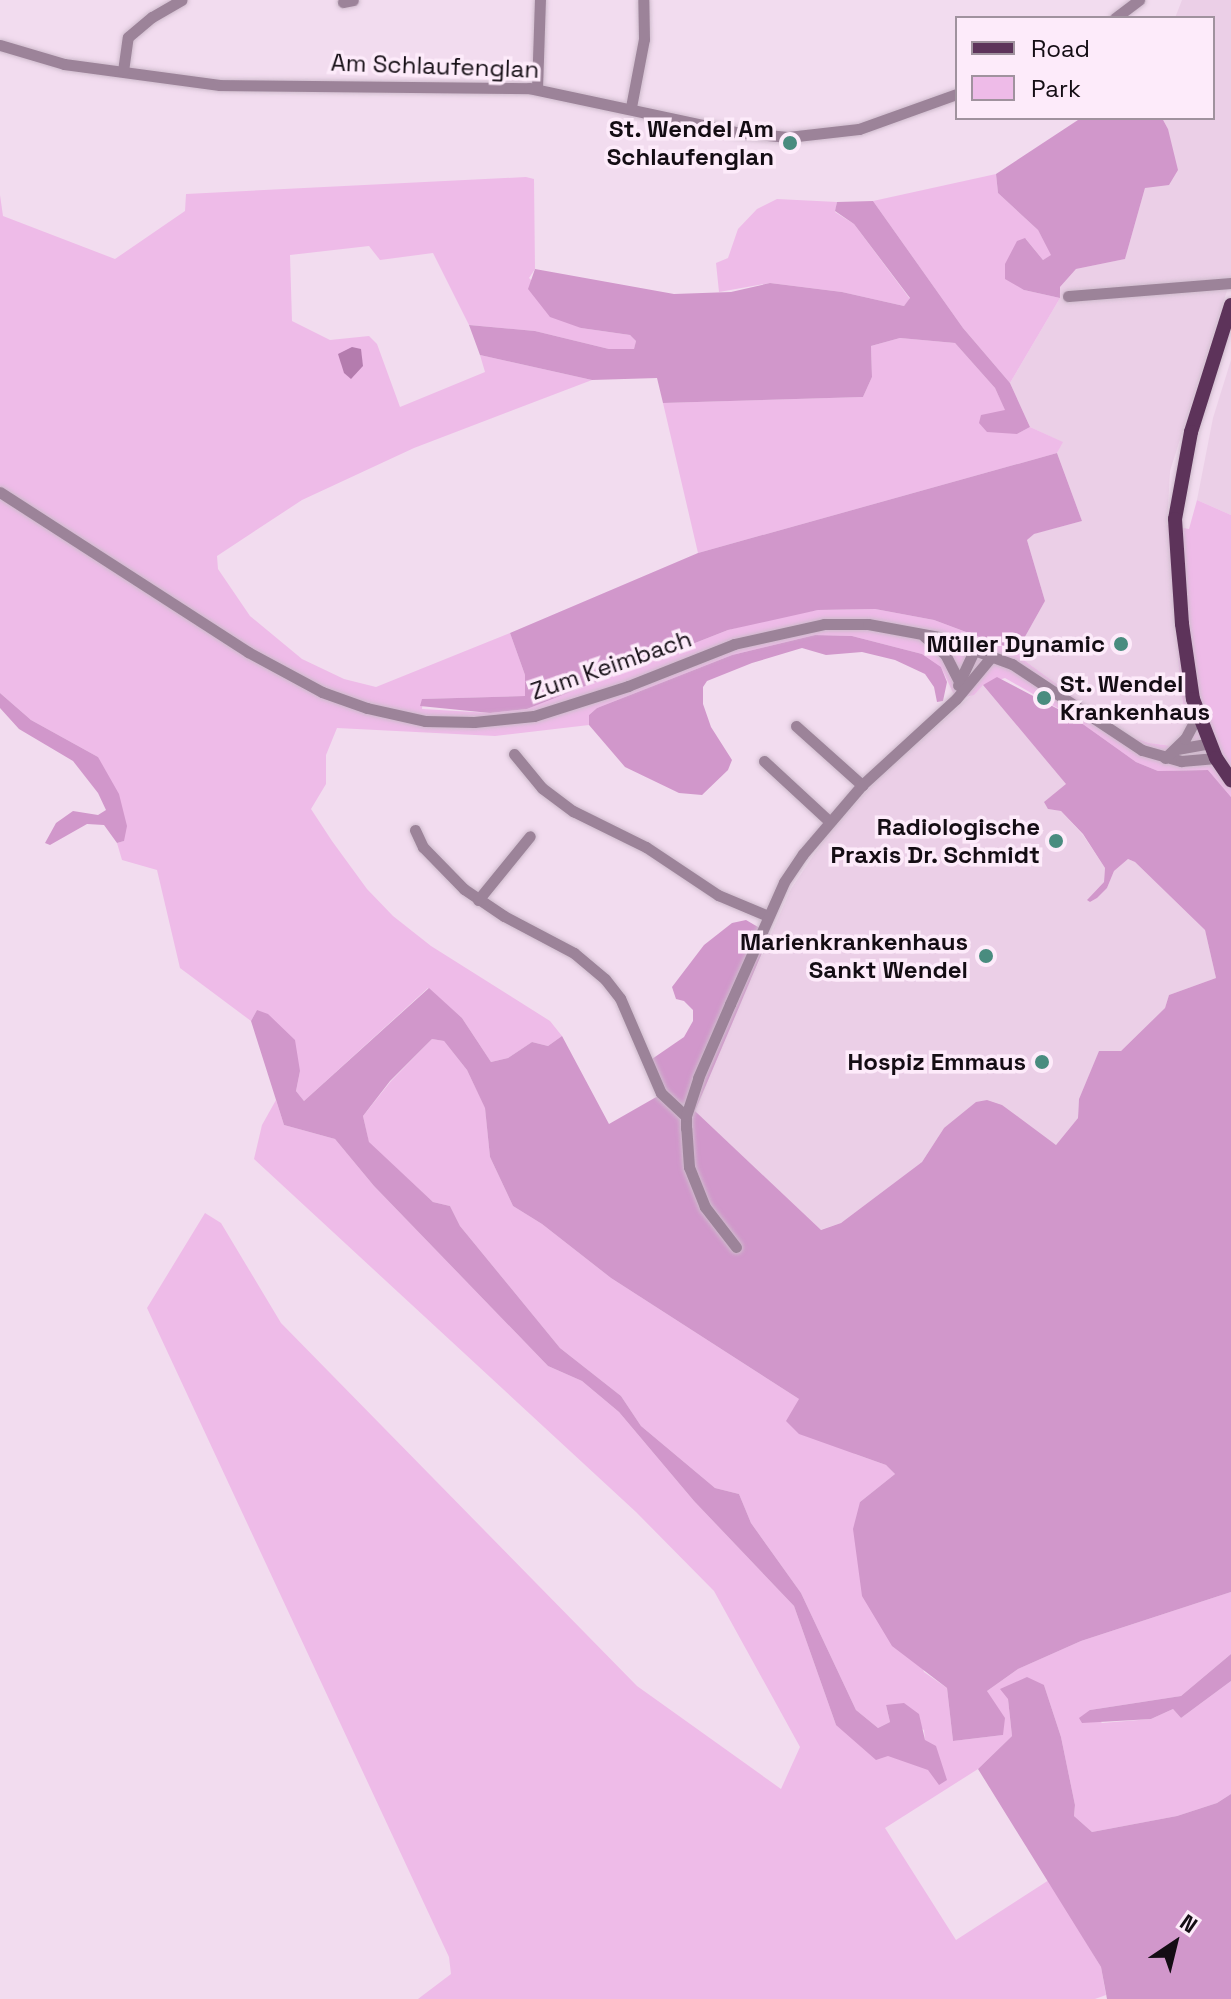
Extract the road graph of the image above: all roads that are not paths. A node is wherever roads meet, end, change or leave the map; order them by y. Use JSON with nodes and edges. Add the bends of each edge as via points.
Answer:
{"nodes":[{"id":1,"x":182,"y":0,"type":"edge"},
{"id":2,"x":540,"y":0,"type":"edge"},
{"id":3,"x":643,"y":0,"type":"edge"},
{"id":4,"x":1139,"y":0,"type":"edge"},
{"id":5,"x":1118,"y":16,"type":"edge"},
{"id":6,"x":0,"y":45,"type":"edge"},
{"id":7,"x":123,"y":71,"type":"junction"},
{"id":8,"x":537,"y":89,"type":"junction"},
{"id":9,"x":955,"y":95,"type":"edge"},
{"id":10,"x":631,"y":107,"type":"junction"},
{"id":11,"x":1231,"y":283,"type":"edge"},
{"id":12,"x":1068,"y":296,"type":"dead end"},
{"id":13,"x":1231,"y":305,"type":"edge"},
{"id":14,"x":0,"y":492,"type":"edge"},
{"id":15,"x":920,"y":633,"type":"junction"},
{"id":16,"x":974,"y":650,"type":"junction"},
{"id":17,"x":992,"y":656,"type":"junction"},
{"id":18,"x":958,"y":680,"type":"junction"},
{"id":19,"x":956,"y":699,"type":"junction"},
{"id":20,"x":1199,"y":713,"type":"junction"},
{"id":21,"x":796,"y":726,"type":"dead end"},
{"id":22,"x":1210,"y":743,"type":"junction"},
{"id":23,"x":1176,"y":749,"type":"junction"},
{"id":24,"x":514,"y":754,"type":"dead end"},
{"id":25,"x":1165,"y":758,"type":"junction"},
{"id":26,"x":1216,"y":758,"type":"junction"},
{"id":27,"x":764,"y":761,"type":"dead end"},
{"id":28,"x":1231,"y":780,"type":"edge"},
{"id":29,"x":862,"y":785,"type":"junction"},
{"id":30,"x":829,"y":821,"type":"junction"},
{"id":31,"x":415,"y":830,"type":"dead end"},
{"id":32,"x":530,"y":836,"type":"dead end"},
{"id":33,"x":478,"y":900,"type":"junction"},
{"id":34,"x":768,"y":916,"type":"junction"},
{"id":35,"x":686,"y":1116,"type":"junction"},
{"id":36,"x":736,"y":1247,"type":"dead end"}],
"edges":[{"from":1,"to":7,"type":"street","via":[[128,37]]},
{"from":2,"to":8,"type":"street"},
{"from":3,"to":10,"type":"street","via":[[644,39]]},
{"from":4,"to":5,"type":"street"},
{"from":6,"to":7,"type":"street","name":"Am Schlaufenglan","via":[[64,64]]},
{"from":7,"to":8,"type":"street","name":"Am Schlaufenglan","via":[[220,85]]},
{"from":8,"to":10,"type":"street","name":"Am Schlaufenglan"},
{"from":9,"to":10,"type":"street","name":"Am Schlaufenglan","via":[[859,129],[794,137],[736,132]]},
{"from":11,"to":12,"type":"street"},
{"from":13,"to":20,"type":"main road","via":[[1191,432],[1175,519],[1182,624]]},
{"from":14,"to":15,"type":"street","name":"Zum Keimbach","via":[[234,644],[322,692],[425,721],[534,716],[734,644],[788,630],[868,624]]},
{"from":15,"to":16,"type":"street","name":"Zum Keimbach"},
{"from":15,"to":18,"type":"street","via":[[945,654]]},
{"from":16,"to":17,"type":"street","name":"Zum Keimbach"},
{"from":16,"to":18,"type":"street"},
{"from":17,"to":19,"type":"street"},
{"from":17,"to":25,"type":"street","name":"Zum Keimbach","via":[[1027,671],[1123,739]]},
{"from":18,"to":19,"type":"street"},
{"from":19,"to":29,"type":"street"},
{"from":20,"to":22,"type":"main road"},
{"from":20,"to":23,"type":"street"},
{"from":21,"to":29,"type":"street"},
{"from":22,"to":23,"type":"street"},
{"from":22,"to":26,"type":"main road"},
{"from":23,"to":25,"type":"street"},
{"from":24,"to":34,"type":"street","via":[[542,788],[718,895]]},
{"from":25,"to":26,"type":"street","name":"Zum Keimbach"},
{"from":26,"to":28,"type":"main road"},
{"from":27,"to":30,"type":"street"},
{"from":29,"to":30,"type":"street"},
{"from":30,"to":34,"type":"street","via":[[784,882]]},
{"from":31,"to":33,"type":"street","via":[[446,873]]},
{"from":32,"to":33,"type":"street"},
{"from":33,"to":35,"type":"street","via":[[574,953],[605,979],[620,998],[661,1093]]},
{"from":34,"to":35,"type":"street"},
{"from":35,"to":36,"type":"street","via":[[689,1167],[705,1207]]}]}
